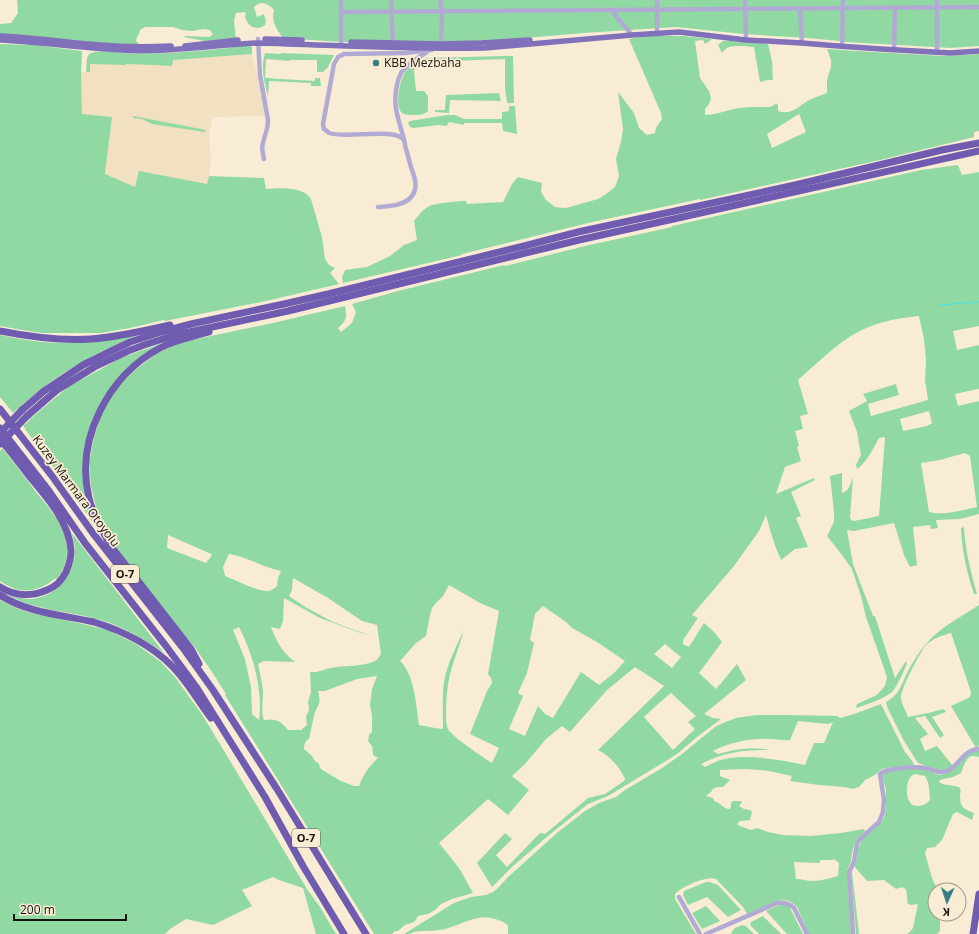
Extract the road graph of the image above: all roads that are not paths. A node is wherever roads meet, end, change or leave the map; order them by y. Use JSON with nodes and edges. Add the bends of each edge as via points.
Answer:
{"nodes":[{"id":1,"x":341,"y":0,"type":"edge"},
{"id":2,"x":391,"y":0,"type":"edge"},
{"id":3,"x":440,"y":0,"type":"edge"},
{"id":4,"x":658,"y":0,"type":"edge"},
{"id":5,"x":745,"y":0,"type":"edge"},
{"id":6,"x":843,"y":0,"type":"edge"},
{"id":7,"x":894,"y":0,"type":"edge"},
{"id":8,"x":937,"y":0,"type":"edge"},
{"id":9,"x":895,"y":7,"type":"junction"},
{"id":10,"x":937,"y":7,"type":"junction"},
{"id":11,"x":979,"y":7,"type":"edge"},
{"id":12,"x":745,"y":8,"type":"junction"},
{"id":13,"x":800,"y":8,"type":"junction"},
{"id":14,"x":843,"y":8,"type":"junction"},
{"id":15,"x":658,"y":9,"type":"junction"},
{"id":16,"x":611,"y":10,"type":"junction"},
{"id":17,"x":442,"y":11,"type":"junction"},
{"id":18,"x":341,"y":12,"type":"junction"},
{"id":19,"x":391,"y":12,"type":"junction"},
{"id":20,"x":657,"y":31,"type":"junction"},
{"id":21,"x":630,"y":33,"type":"junction"},
{"id":22,"x":0,"y":36,"type":"edge"},
{"id":23,"x":746,"y":38,"type":"junction"},
{"id":24,"x":0,"y":40,"type":"edge"},
{"id":25,"x":258,"y":41,"type":"junction"},
{"id":26,"x":802,"y":42,"type":"junction"},
{"id":27,"x":341,"y":44,"type":"junction"},
{"id":28,"x":842,"y":45,"type":"junction"},
{"id":29,"x":393,"y":46,"type":"junction"},
{"id":30,"x":441,"y":46,"type":"junction"},
{"id":31,"x":979,"y":47,"type":"edge"},
{"id":32,"x":894,"y":48,"type":"junction"},
{"id":33,"x":430,"y":51,"type":"junction"},
{"id":34,"x":937,"y":51,"type":"junction"},
{"id":35,"x":979,"y":51,"type":"edge"},
{"id":36,"x":404,"y":140,"type":"junction"},
{"id":37,"x":979,"y":143,"type":"edge"},
{"id":38,"x":979,"y":151,"type":"edge"},
{"id":39,"x":264,"y":159,"type":"dead end"},
{"id":40,"x":378,"y":207,"type":"dead end"},
{"id":41,"x":286,"y":308,"type":"junction"},
{"id":42,"x":0,"y":331,"type":"edge"},
{"id":43,"x":0,"y":409,"type":"edge"},
{"id":44,"x":25,"y":413,"type":"junction"},
{"id":45,"x":0,"y":428,"type":"edge"},
{"id":46,"x":0,"y":433,"type":"edge"},
{"id":47,"x":0,"y":438,"type":"edge"},
{"id":48,"x":0,"y":444,"type":"edge"},
{"id":49,"x":0,"y":586,"type":"edge"},
{"id":50,"x":0,"y":595,"type":"edge"},
{"id":51,"x":213,"y":690,"type":"junction"},
{"id":52,"x":979,"y":749,"type":"edge"},
{"id":53,"x":236,"y":750,"type":"junction"},
{"id":54,"x":979,"y":894,"type":"edge"},
{"id":55,"x":679,"y":897,"type":"dead end"},
{"id":56,"x":344,"y":934,"type":"edge"},
{"id":57,"x":366,"y":934,"type":"edge"},
{"id":58,"x":700,"y":934,"type":"edge"},
{"id":59,"x":706,"y":934,"type":"edge"},
{"id":60,"x":807,"y":934,"type":"edge"},
{"id":61,"x":853,"y":934,"type":"edge"},
{"id":62,"x":973,"y":934,"type":"edge"}],
"edges":[{"from":1,"to":18,"type":"street"},
{"from":2,"to":19,"type":"street"},
{"from":3,"to":17,"type":"street"},
{"from":4,"to":15,"type":"street"},
{"from":5,"to":12,"type":"street"},
{"from":6,"to":14,"type":"street"},
{"from":7,"to":9,"type":"street"},
{"from":8,"to":10,"type":"street"},
{"from":9,"to":10,"type":"street"},
{"from":9,"to":14,"type":"street"},
{"from":9,"to":32,"type":"street"},
{"from":10,"to":11,"type":"street"},
{"from":10,"to":34,"type":"street"},
{"from":12,"to":13,"type":"street"},
{"from":12,"to":15,"type":"street"},
{"from":12,"to":23,"type":"street"},
{"from":13,"to":14,"type":"street"},
{"from":13,"to":26,"type":"street"},
{"from":14,"to":28,"type":"street"},
{"from":15,"to":16,"type":"street"},
{"from":15,"to":20,"type":"street"},
{"from":16,"to":17,"type":"street"},
{"from":16,"to":21,"type":"street"},
{"from":17,"to":19,"type":"street"},
{"from":17,"to":30,"type":"street"},
{"from":18,"to":19,"type":"street"},
{"from":18,"to":27,"type":"street"},
{"from":19,"to":29,"type":"street"},
{"from":20,"to":21,"type":"main road"},
{"from":20,"to":23,"type":"main road"},
{"from":21,"to":30,"type":"main road","via":[[485,48]]},
{"from":22,"to":25,"type":"main road","via":[[139,47],[236,40]]},
{"from":23,"to":26,"type":"main road"},
{"from":24,"to":25,"type":"main road","via":[[129,51],[196,48]]},
{"from":25,"to":27,"type":"main road"},
{"from":25,"to":39,"type":"street","via":[[260,75],[268,120],[262,144]]},
{"from":26,"to":28,"type":"main road"},
{"from":27,"to":29,"type":"main road"},
{"from":28,"to":32,"type":"main road"},
{"from":29,"to":30,"type":"main road"},
{"from":30,"to":33,"type":"street"},
{"from":31,"to":34,"type":"main road"},
{"from":32,"to":34,"type":"main road"},
{"from":33,"to":36,"type":"street","via":[[404,69],[398,81],[395,102]]},
{"from":33,"to":36,"type":"street","via":[[344,54],[338,57],[334,64],[324,129],[337,134],[392,134]]},
{"from":34,"to":35,"type":"main road"},
{"from":36,"to":40,"type":"street","via":[[415,178],[415,192],[396,205]]},
{"from":37,"to":41,"type":"highway","via":[[578,232]]},
{"from":38,"to":41,"type":"highway"},
{"from":41,"to":42,"type":"highway","via":[[186,321],[91,339],[42,338]]},
{"from":41,"to":44,"type":"highway","via":[[191,324],[130,342],[74,371],[44,391]]},
{"from":41,"to":51,"type":"highway","via":[[178,340],[144,358],[130,369],[104,401],[89,440],[86,476],[89,497],[100,526],[110,545],[191,649]]},
{"from":43,"to":51,"type":"highway","name":"Kuzey Marmara Otoyolu","number":"O-7"},
{"from":44,"to":46,"type":"highway","bridge":true},
{"from":44,"to":48,"type":"highway","bridge":true},
{"from":45,"to":53,"type":"highway","name":"Kuzey Marmara Otoyolu","number":"O-7","via":[[193,682]]},
{"from":47,"to":49,"type":"highway","via":[[62,521],[69,536],[71,551],[65,574],[47,590],[29,595],[10,592]]},
{"from":50,"to":53,"type":"highway","via":[[28,608],[104,625],[149,647],[172,666]]},
{"from":51,"to":57,"type":"highway","name":"Kuzey Marmara Otoyolu","number":"O-7"},
{"from":52,"to":61,"type":"street","via":[[968,753],[947,772],[917,767],[891,769],[880,774],[883,812],[879,822],[857,844],[854,862],[849,872]]},
{"from":53,"to":56,"type":"highway","number":"O-7"},
{"from":54,"to":62,"type":"highway"},
{"from":55,"to":58,"type":"street"},
{"from":59,"to":60,"type":"street","via":[[782,902],[794,908]]}]}
